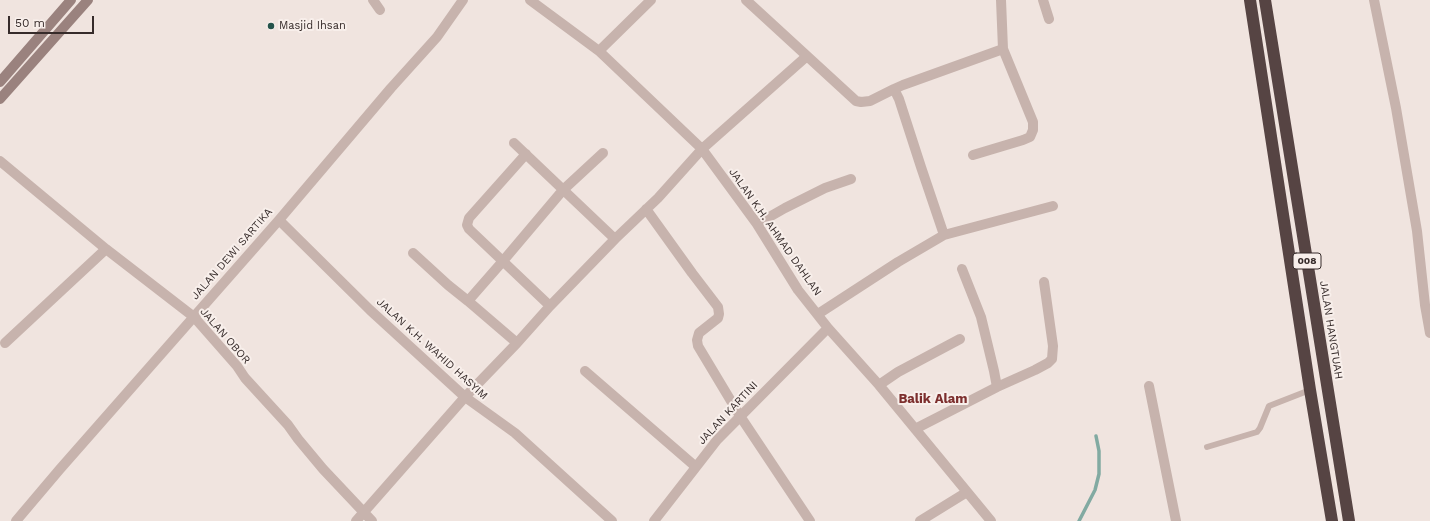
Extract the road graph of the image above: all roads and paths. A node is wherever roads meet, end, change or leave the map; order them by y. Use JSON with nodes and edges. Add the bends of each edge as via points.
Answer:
{"nodes":[{"id":1,"x":71,"y":0,"type":"edge"},
{"id":2,"x":88,"y":0,"type":"edge"},
{"id":3,"x":373,"y":0,"type":"edge"},
{"id":4,"x":463,"y":0,"type":"edge"},
{"id":5,"x":530,"y":0,"type":"edge"},
{"id":6,"x":650,"y":0,"type":"edge"},
{"id":7,"x":746,"y":0,"type":"edge"},
{"id":8,"x":1001,"y":0,"type":"edge"},
{"id":9,"x":1043,"y":0,"type":"edge"},
{"id":10,"x":1250,"y":0,"type":"edge"},
{"id":11,"x":1265,"y":0,"type":"edge"},
{"id":12,"x":1374,"y":0,"type":"edge"},
{"id":13,"x":380,"y":10,"type":"dead end"},
{"id":14,"x":1049,"y":19,"type":"dead end"},
{"id":15,"x":1003,"y":49,"type":"junction"},
{"id":16,"x":599,"y":51,"type":"junction"},
{"id":17,"x":808,"y":56,"type":"junction"},
{"id":18,"x":0,"y":82,"type":"edge"},
{"id":19,"x":894,"y":89,"type":"junction"},
{"id":20,"x":0,"y":99,"type":"edge"},
{"id":21,"x":514,"y":143,"type":"dead end"},
{"id":22,"x":702,"y":149,"type":"junction"},
{"id":23,"x":602,"y":153,"type":"dead end"},
{"id":24,"x":526,"y":154,"type":"junction"},
{"id":25,"x":973,"y":155,"type":"dead end"},
{"id":26,"x":0,"y":161,"type":"edge"},
{"id":27,"x":851,"y":180,"type":"dead end"},
{"id":28,"x":563,"y":190,"type":"junction"},
{"id":29,"x":1053,"y":206,"type":"dead end"},
{"id":30,"x":646,"y":209,"type":"junction"},
{"id":31,"x":279,"y":220,"type":"junction"},
{"id":32,"x":757,"y":224,"type":"junction"},
{"id":33,"x":944,"y":235,"type":"junction"},
{"id":34,"x":615,"y":239,"type":"junction"},
{"id":35,"x":106,"y":249,"type":"junction"},
{"id":36,"x":413,"y":253,"type":"dead end"},
{"id":37,"x":504,"y":261,"type":"junction"},
{"id":38,"x":962,"y":269,"type":"dead end"},
{"id":39,"x":1044,"y":282,"type":"dead end"},
{"id":40,"x":468,"y":301,"type":"junction"},
{"id":41,"x":550,"y":306,"type":"junction"},
{"id":42,"x":818,"y":314,"type":"junction"},
{"id":43,"x":194,"y":317,"type":"junction"},
{"id":44,"x":828,"y":328,"type":"junction"},
{"id":45,"x":1430,"y":333,"type":"edge"},
{"id":46,"x":960,"y":339,"type":"dead end"},
{"id":47,"x":5,"y":343,"type":"dead end"},
{"id":48,"x":517,"y":343,"type":"junction"},
{"id":49,"x":585,"y":370,"type":"dead end"},
{"id":50,"x":879,"y":386,"type":"junction"},
{"id":51,"x":1148,"y":386,"type":"dead end"},
{"id":52,"x":997,"y":387,"type":"junction"},
{"id":53,"x":1310,"y":390,"type":"junction"},
{"id":54,"x":465,"y":397,"type":"junction"},
{"id":55,"x":740,"y":416,"type":"junction"},
{"id":56,"x":1334,"y":426,"type":"junction"},
{"id":57,"x":915,"y":429,"type":"junction"},
{"id":58,"x":1317,"y":430,"type":"junction"},
{"id":59,"x":1208,"y":447,"type":"dead end"},
{"id":60,"x":696,"y":467,"type":"junction"},
{"id":61,"x":967,"y":492,"type":"junction"},
{"id":62,"x":364,"y":513,"type":"junction"},
{"id":63,"x":16,"y":521,"type":"edge"},
{"id":64,"x":356,"y":521,"type":"edge"},
{"id":65,"x":372,"y":521,"type":"edge"},
{"id":66,"x":612,"y":521,"type":"edge"},
{"id":67,"x":654,"y":521,"type":"edge"},
{"id":68,"x":810,"y":521,"type":"edge"},
{"id":69,"x":920,"y":521,"type":"edge"},
{"id":70,"x":991,"y":521,"type":"edge"},
{"id":71,"x":1176,"y":521,"type":"edge"},
{"id":72,"x":1332,"y":521,"type":"edge"},
{"id":73,"x":1349,"y":521,"type":"edge"}],
"edges":[{"from":1,"to":18,"type":"street"},
{"from":2,"to":20,"type":"street"},
{"from":3,"to":13,"type":"street"},
{"from":4,"to":31,"type":"street","name":"JALAN DEWI SARTIKA","via":[[437,37]]},
{"from":5,"to":16,"type":"street","name":"JALAN K.H. AHMAD DAHLAN"},
{"from":6,"to":16,"type":"street"},
{"from":7,"to":17,"type":"street"},
{"from":8,"to":15,"type":"street"},
{"from":9,"to":14,"type":"street"},
{"from":10,"to":53,"type":"highway","number":"008"},
{"from":11,"to":56,"type":"highway","name":"JALAN HANGTUAH","number":"008"},
{"from":12,"to":45,"type":"street","via":[[1417,231]]},
{"from":15,"to":19,"type":"street"},
{"from":15,"to":25,"type":"street","via":[[1033,122],[1033,130],[1030,137],[1023,140]]},
{"from":16,"to":22,"type":"street","name":"JALAN K.H. AHMAD DAHLAN"},
{"from":17,"to":19,"type":"street","via":[[856,101],[870,101]]},
{"from":17,"to":22,"type":"street"},
{"from":19,"to":33,"type":"street","via":[[900,99]]},
{"from":21,"to":24,"type":"street"},
{"from":22,"to":30,"type":"street"},
{"from":22,"to":32,"type":"street","name":"JALAN K.H. AHMAD DAHLAN"},
{"from":23,"to":28,"type":"street"},
{"from":24,"to":28,"type":"street"},
{"from":24,"to":37,"type":"street","via":[[468,222],[469,229]]},
{"from":26,"to":35,"type":"street","name":"JALAN OBOR"},
{"from":27,"to":32,"type":"street","via":[[818,191]]},
{"from":28,"to":34,"type":"street"},
{"from":28,"to":37,"type":"street"},
{"from":29,"to":33,"type":"street"},
{"from":30,"to":34,"type":"street"},
{"from":30,"to":55,"type":"street","via":[[718,307],[718,318],[699,333],[698,346]]},
{"from":31,"to":43,"type":"street","name":"JALAN DEWI SARTIKA"},
{"from":31,"to":54,"type":"street","name":"JALAN K.H. WAHID HASYIM","via":[[370,310]]},
{"from":32,"to":42,"type":"street","name":"JALAN K.H. AHMAD DAHLAN","via":[[798,290]]},
{"from":33,"to":42,"type":"street"},
{"from":34,"to":41,"type":"street"},
{"from":35,"to":43,"type":"street","name":"JALAN OBOR"},
{"from":35,"to":47,"type":"street"},
{"from":36,"to":40,"type":"street"},
{"from":37,"to":40,"type":"street"},
{"from":37,"to":41,"type":"street"},
{"from":38,"to":52,"type":"street","via":[[980,317]]},
{"from":39,"to":52,"type":"street","via":[[1053,346],[1052,359],[1035,370]]},
{"from":40,"to":48,"type":"street"},
{"from":41,"to":48,"type":"street"},
{"from":42,"to":44,"type":"street","name":"JALAN K.H. AHMAD DAHLAN"},
{"from":43,"to":62,"type":"street","name":"JALAN OBOR","via":[[323,469]]},
{"from":43,"to":63,"type":"street","name":"JALAN DEWI SARTIKA"},
{"from":44,"to":50,"type":"street","name":"JALAN K.H. AHMAD DAHLAN"},
{"from":44,"to":55,"type":"street","name":"JALAN KARTINI"},
{"from":46,"to":50,"type":"street","via":[[898,372]]},
{"from":48,"to":54,"type":"street"},
{"from":49,"to":60,"type":"street"},
{"from":50,"to":57,"type":"street","name":"JALAN K.H. AHMAD DAHLAN"},
{"from":51,"to":71,"type":"street"},
{"from":52,"to":57,"type":"street"},
{"from":53,"to":58,"type":"highway","number":"008"},
{"from":53,"to":59,"type":"lane","via":[[1269,406],[1257,432]]},
{"from":54,"to":62,"type":"street"},
{"from":54,"to":66,"type":"street","name":"JALAN K.H. WAHID HASYIM","via":[[515,433]]},
{"from":55,"to":60,"type":"street","name":"JALAN KARTINI"},
{"from":55,"to":68,"type":"street"},
{"from":56,"to":58,"type":"highway"},
{"from":56,"to":73,"type":"highway","name":"JALAN HANGTUAH","number":"008"},
{"from":57,"to":61,"type":"street","name":"JALAN K.H. AHMAD DAHLAN"},
{"from":58,"to":72,"type":"highway","number":"008"},
{"from":60,"to":67,"type":"street","name":"JALAN KARTINI"},
{"from":61,"to":69,"type":"street"},
{"from":61,"to":70,"type":"street","name":"JALAN K.H. AHMAD DAHLAN"},
{"from":62,"to":64,"type":"street"},
{"from":62,"to":65,"type":"street","name":"JALAN OBOR"}]}
